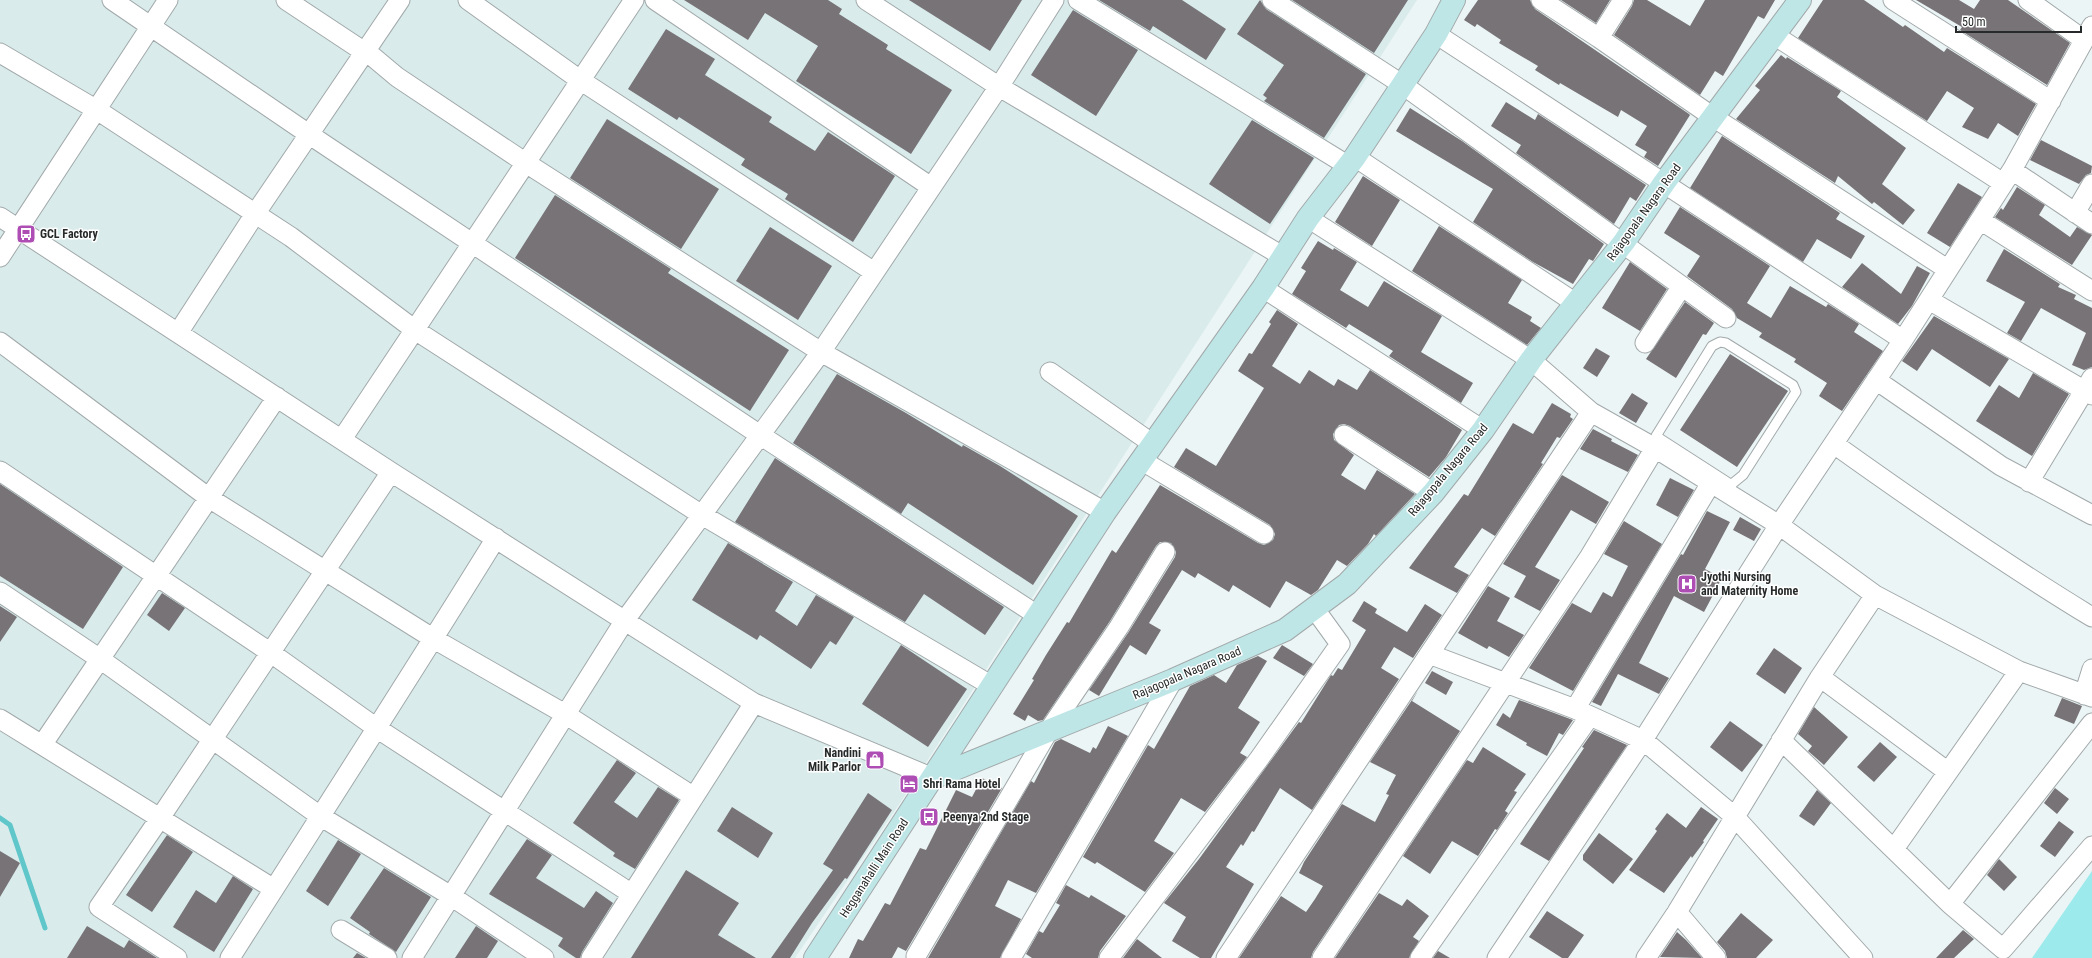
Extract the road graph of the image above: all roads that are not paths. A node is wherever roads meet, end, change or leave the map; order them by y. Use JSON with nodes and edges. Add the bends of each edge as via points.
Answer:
{"nodes":[{"id":1,"x":112,"y":0,"type":"edge"},
{"id":2,"x":168,"y":0,"type":"edge"},
{"id":3,"x":286,"y":0,"type":"edge"},
{"id":4,"x":400,"y":0,"type":"edge"},
{"id":5,"x":468,"y":0,"type":"edge"},
{"id":6,"x":634,"y":0,"type":"edge"},
{"id":7,"x":655,"y":0,"type":"edge"},
{"id":8,"x":866,"y":0,"type":"edge"},
{"id":9,"x":1054,"y":0,"type":"edge"},
{"id":10,"x":1078,"y":0,"type":"edge"},
{"id":11,"x":1272,"y":0,"type":"edge"},
{"id":12,"x":1454,"y":0,"type":"edge"},
{"id":13,"x":1623,"y":0,"type":"edge"},
{"id":14,"x":1800,"y":0,"type":"edge"},
{"id":15,"x":1893,"y":0,"type":"edge"},
{"id":16,"x":2028,"y":0,"type":"edge"},
{"id":17,"x":1544,"y":1,"type":"edge"},
{"id":18,"x":151,"y":26,"type":"junction"},
{"id":19,"x":2088,"y":33,"type":"edge"},
{"id":20,"x":1436,"y":34,"type":"junction"},
{"id":21,"x":1774,"y":35,"type":"junction"},
{"id":22,"x":1599,"y":38,"type":"junction"},
{"id":23,"x":366,"y":51,"type":"junction"},
{"id":24,"x":0,"y":53,"type":"edge"},
{"id":25,"x":580,"y":80,"type":"junction"},
{"id":26,"x":1403,"y":85,"type":"junction"},
{"id":27,"x":998,"y":86,"type":"junction"},
{"id":28,"x":2051,"y":101,"type":"junction"},
{"id":29,"x":97,"y":110,"type":"junction"},
{"id":30,"x":1712,"y":117,"type":"junction"},
{"id":31,"x":310,"y":135,"type":"junction"},
{"id":32,"x":1351,"y":161,"type":"junction"},
{"id":33,"x":526,"y":163,"type":"junction"},
{"id":34,"x":2007,"y":177,"type":"junction"},
{"id":35,"x":1664,"y":183,"type":"junction"},
{"id":36,"x":2092,"y":184,"type":"edge"},
{"id":37,"x":931,"y":187,"type":"junction"},
{"id":38,"x":2075,"y":213,"type":"junction"},
{"id":39,"x":255,"y":214,"type":"junction"},
{"id":40,"x":0,"y":217,"type":"edge"},
{"id":41,"x":1308,"y":218,"type":"junction"},
{"id":42,"x":1980,"y":220,"type":"junction"},
{"id":43,"x":2092,"y":224,"type":"edge"},
{"id":44,"x":20,"y":229,"type":"junction"},
{"id":45,"x":1624,"y":242,"type":"junction"},
{"id":46,"x":472,"y":244,"type":"junction"},
{"id":47,"x":1282,"y":256,"type":"junction"},
{"id":48,"x":0,"y":257,"type":"edge"},
{"id":49,"x":1947,"y":269,"type":"junction"},
{"id":50,"x":874,"y":272,"type":"junction"},
{"id":51,"x":1682,"y":286,"type":"junction"},
{"id":52,"x":1262,"y":288,"type":"junction"},
{"id":53,"x":2092,"y":291,"type":"edge"},
{"id":54,"x":1928,"y":300,"type":"junction"},
{"id":55,"x":1577,"y":304,"type":"junction"},
{"id":56,"x":1726,"y":318,"type":"dead end"},
{"id":57,"x":415,"y":330,"type":"junction"},
{"id":58,"x":178,"y":333,"type":"junction"},
{"id":59,"x":1903,"y":340,"type":"junction"},
{"id":60,"x":0,"y":342,"type":"edge"},
{"id":61,"x":1645,"y":343,"type":"dead end"},
{"id":62,"x":821,"y":352,"type":"junction"},
{"id":63,"x":1531,"y":360,"type":"junction"},
{"id":64,"x":1050,"y":372,"type":"dead end"},
{"id":65,"x":1876,"y":380,"type":"junction"},
{"id":66,"x":2089,"y":388,"type":"edge"},
{"id":67,"x":277,"y":397,"type":"junction"},
{"id":68,"x":1591,"y":412,"type":"junction"},
{"id":69,"x":1483,"y":430,"type":"junction"},
{"id":70,"x":760,"y":435,"type":"junction"},
{"id":71,"x":1344,"y":435,"type":"dead end"},
{"id":72,"x":342,"y":439,"type":"junction"},
{"id":73,"x":1655,"y":442,"type":"junction"},
{"id":74,"x":1834,"y":444,"type":"junction"},
{"id":75,"x":1147,"y":452,"type":"junction"},
{"id":76,"x":0,"y":471,"type":"edge"},
{"id":77,"x":391,"y":472,"type":"junction"},
{"id":78,"x":2029,"y":482,"type":"junction"},
{"id":79,"x":1723,"y":487,"type":"junction"},
{"id":80,"x":1433,"y":493,"type":"junction"},
{"id":81,"x":209,"y":498,"type":"junction"},
{"id":82,"x":1105,"y":512,"type":"junction"},
{"id":83,"x":702,"y":515,"type":"junction"},
{"id":84,"x":2092,"y":515,"type":"edge"},
{"id":85,"x":1779,"y":526,"type":"junction"},
{"id":86,"x":1264,"y":534,"type":"dead end"},
{"id":87,"x":496,"y":538,"type":"junction"},
{"id":88,"x":1165,"y":552,"type":"dead end"},
{"id":89,"x":326,"y":571,"type":"junction"},
{"id":90,"x":156,"y":576,"type":"junction"},
{"id":91,"x":0,"y":592,"type":"edge"},
{"id":92,"x":1875,"y":594,"type":"junction"},
{"id":93,"x":1314,"y":608,"type":"junction"},
{"id":94,"x":1037,"y":614,"type":"junction"},
{"id":95,"x":2092,"y":617,"type":"edge"},
{"id":96,"x":625,"y":620,"type":"junction"},
{"id":97,"x":434,"y":639,"type":"junction"},
{"id":98,"x":271,"y":653,"type":"junction"},
{"id":99,"x":1429,"y":654,"type":"junction"},
{"id":100,"x":100,"y":659,"type":"junction"},
{"id":101,"x":2092,"y":669,"type":"edge"},
{"id":102,"x":2019,"y":671,"type":"junction"},
{"id":103,"x":1820,"y":677,"type":"junction"},
{"id":104,"x":1173,"y":680,"type":"junction"},
{"id":105,"x":1505,"y":682,"type":"junction"},
{"id":106,"x":992,"y":686,"type":"junction"},
{"id":107,"x":2088,"y":696,"type":"edge"},
{"id":108,"x":754,"y":703,"type":"junction"},
{"id":109,"x":1582,"y":712,"type":"junction"},
{"id":110,"x":565,"y":714,"type":"junction"},
{"id":111,"x":0,"y":719,"type":"edge"},
{"id":112,"x":2092,"y":723,"type":"edge"},
{"id":113,"x":378,"y":729,"type":"junction"},
{"id":114,"x":1049,"y":730,"type":"junction"},
{"id":115,"x":1643,"y":740,"type":"junction"},
{"id":116,"x":1781,"y":740,"type":"junction"},
{"id":117,"x":212,"y":741,"type":"junction"},
{"id":118,"x":42,"y":745,"type":"junction"},
{"id":119,"x":1948,"y":772,"type":"junction"},
{"id":120,"x":933,"y":778,"type":"junction"},
{"id":121,"x":694,"y":797,"type":"junction"},
{"id":122,"x":504,"y":811,"type":"junction"},
{"id":123,"x":320,"y":816,"type":"junction"},
{"id":124,"x":1734,"y":816,"type":"junction"},
{"id":125,"x":160,"y":818,"type":"junction"},
{"id":126,"x":2092,"y":846,"type":"edge"},
{"id":127,"x":1894,"y":849,"type":"junction"},
{"id":128,"x":274,"y":889,"type":"junction"},
{"id":129,"x":632,"y":894,"type":"junction"},
{"id":130,"x":451,"y":896,"type":"junction"},
{"id":131,"x":1950,"y":904,"type":"junction"},
{"id":132,"x":1677,"y":912,"type":"junction"},
{"id":133,"x":341,"y":930,"type":"dead end"},
{"id":134,"x":916,"y":956,"type":"dead end"},
{"id":135,"x":177,"y":958,"type":"edge"},
{"id":136,"x":230,"y":958,"type":"edge"},
{"id":137,"x":387,"y":958,"type":"edge"},
{"id":138,"x":412,"y":958,"type":"edge"},
{"id":139,"x":544,"y":958,"type":"edge"},
{"id":140,"x":591,"y":958,"type":"edge"},
{"id":141,"x":817,"y":958,"type":"edge"},
{"id":142,"x":1011,"y":958,"type":"edge"},
{"id":143,"x":1109,"y":958,"type":"edge"},
{"id":144,"x":1226,"y":958,"type":"edge"},
{"id":145,"x":1322,"y":958,"type":"edge"},
{"id":146,"x":1420,"y":958,"type":"edge"},
{"id":147,"x":1498,"y":958,"type":"edge"},
{"id":148,"x":1646,"y":958,"type":"edge"},
{"id":149,"x":1716,"y":958,"type":"edge"},
{"id":150,"x":1863,"y":958,"type":"edge"}],
"edges":[{"from":1,"to":18,"type":"street"},
{"from":2,"to":18,"type":"street"},
{"from":3,"to":23,"type":"street"},
{"from":4,"to":23,"type":"street"},
{"from":5,"to":25,"type":"street"},
{"from":6,"to":25,"type":"street"},
{"from":7,"to":37,"type":"street"},
{"from":8,"to":27,"type":"street"},
{"from":9,"to":27,"type":"street"},
{"from":10,"to":32,"type":"street"},
{"from":11,"to":26,"type":"street"},
{"from":12,"to":20,"type":"street","name":"Hegganahalli Main Road"},
{"from":13,"to":22,"type":"street"},
{"from":14,"to":21,"type":"street","name":"Rajagopala Nagara Road"},
{"from":15,"to":28,"type":"street"},
{"from":16,"to":19,"type":"street"},
{"from":17,"to":22,"type":"street"},
{"from":18,"to":29,"type":"street"},
{"from":18,"to":31,"type":"street"},
{"from":19,"to":28,"type":"street"},
{"from":20,"to":26,"type":"street","name":"Hegganahalli Main Road"},
{"from":20,"to":35,"type":"street"},
{"from":21,"to":30,"type":"street","name":"Rajagopala Nagara Road"},
{"from":21,"to":34,"type":"street"},
{"from":22,"to":30,"type":"street"},
{"from":23,"to":31,"type":"street"},
{"from":23,"to":33,"type":"street","via":[[397,77]]},
{"from":24,"to":29,"type":"street"},
{"from":25,"to":33,"type":"street"},
{"from":25,"to":50,"type":"street"},
{"from":26,"to":32,"type":"street","name":"Hegganahalli Main Road"},
{"from":26,"to":45,"type":"street"},
{"from":27,"to":37,"type":"street"},
{"from":27,"to":47,"type":"street"},
{"from":28,"to":34,"type":"street"},
{"from":29,"to":39,"type":"street"},
{"from":29,"to":44,"type":"street"},
{"from":30,"to":35,"type":"street","name":"Rajagopala Nagara Road"},
{"from":30,"to":49,"type":"street"},
{"from":31,"to":39,"type":"street"},
{"from":31,"to":46,"type":"street"},
{"from":32,"to":41,"type":"street","name":"Hegganahalli Main Road"},
{"from":32,"to":55,"type":"street"},
{"from":33,"to":46,"type":"street"},
{"from":33,"to":62,"type":"street"},
{"from":34,"to":38,"type":"street"},
{"from":34,"to":42,"type":"street"},
{"from":35,"to":45,"type":"street","name":"Rajagopala Nagara Road"},
{"from":35,"to":59,"type":"street"},
{"from":36,"to":38,"type":"street"},
{"from":37,"to":50,"type":"street"},
{"from":38,"to":43,"type":"street"},
{"from":39,"to":57,"type":"street","via":[[291,237]]},
{"from":39,"to":58,"type":"street"},
{"from":40,"to":44,"type":"street"},
{"from":41,"to":47,"type":"street","name":"Hegganahalli Main Road"},
{"from":41,"to":63,"type":"street"},
{"from":42,"to":49,"type":"street"},
{"from":42,"to":53,"type":"street"},
{"from":44,"to":48,"type":"street"},
{"from":44,"to":58,"type":"street"},
{"from":45,"to":51,"type":"street"},
{"from":45,"to":55,"type":"street","name":"Rajagopala Nagara Road"},
{"from":46,"to":57,"type":"street"},
{"from":46,"to":70,"type":"street"},
{"from":47,"to":52,"type":"street","name":"Hegganahalli Main Road"},
{"from":49,"to":54,"type":"street"},
{"from":50,"to":62,"type":"street"},
{"from":51,"to":56,"type":"street"},
{"from":51,"to":61,"type":"street"},
{"from":52,"to":69,"type":"street"},
{"from":52,"to":75,"type":"street","name":"Hegganahalli Main Road"},
{"from":54,"to":59,"type":"street"},
{"from":54,"to":66,"type":"street"},
{"from":55,"to":63,"type":"street","name":"Rajagopala Nagara Road"},
{"from":57,"to":72,"type":"street"},
{"from":57,"to":83,"type":"street"},
{"from":58,"to":67,"type":"street"},
{"from":59,"to":65,"type":"street"},
{"from":60,"to":81,"type":"street"},
{"from":62,"to":70,"type":"street"},
{"from":62,"to":82,"type":"street"},
{"from":63,"to":68,"type":"street"},
{"from":63,"to":69,"type":"street","name":"Rajagopala Nagara Road"},
{"from":64,"to":75,"type":"street"},
{"from":65,"to":74,"type":"street"},
{"from":65,"to":78,"type":"street","via":[[1942,427]]},
{"from":66,"to":78,"type":"street"},
{"from":67,"to":72,"type":"street"},
{"from":67,"to":81,"type":"street"},
{"from":68,"to":73,"type":"street"},
{"from":68,"to":99,"type":"street"},
{"from":69,"to":80,"type":"street","name":"Rajagopala Nagara Road"},
{"from":70,"to":83,"type":"street"},
{"from":70,"to":94,"type":"street"},
{"from":71,"to":80,"type":"street"},
{"from":72,"to":77,"type":"street"},
{"from":73,"to":79,"type":"street"},
{"from":73,"to":79,"type":"lane","via":[[1712,346],[1720,342],[1726,343],[1793,385],[1796,392],[1794,398],[1743,475]]},
{"from":73,"to":105,"type":"street","via":[[1590,556]]},
{"from":74,"to":85,"type":"street"},
{"from":74,"to":95,"type":"street","via":[[1943,522]]},
{"from":75,"to":82,"type":"street","name":"Hegganahalli Main Road"},
{"from":75,"to":86,"type":"street"},
{"from":76,"to":90,"type":"street"},
{"from":77,"to":87,"type":"street"},
{"from":77,"to":89,"type":"street"},
{"from":78,"to":84,"type":"street"},
{"from":79,"to":85,"type":"street"},
{"from":79,"to":109,"type":"street"},
{"from":80,"to":93,"type":"street","name":"Rajagopala Nagara Road","via":[[1347,584]]},
{"from":81,"to":89,"type":"street"},
{"from":81,"to":90,"type":"street"},
{"from":82,"to":94,"type":"street","name":"Hegganahalli Main Road"},
{"from":83,"to":96,"type":"street"},
{"from":83,"to":106,"type":"street"},
{"from":85,"to":92,"type":"street"},
{"from":85,"to":115,"type":"street"},
{"from":87,"to":96,"type":"street"},
{"from":87,"to":97,"type":"street"},
{"from":88,"to":114,"type":"street","via":[[1119,627]]},
{"from":89,"to":97,"type":"street"},
{"from":89,"to":98,"type":"street"},
{"from":90,"to":98,"type":"street"},
{"from":90,"to":100,"type":"street"},
{"from":91,"to":100,"type":"street"},
{"from":92,"to":102,"type":"street"},
{"from":92,"to":103,"type":"street"},
{"from":93,"to":104,"type":"street","name":"Rajagopala Nagara Road","via":[[1285,630]]},
{"from":93,"to":143,"type":"street","via":[[1340,644],[1259,759]]},
{"from":94,"to":106,"type":"street","name":"Hegganahalli Main Road"},
{"from":96,"to":108,"type":"street"},
{"from":96,"to":110,"type":"street"},
{"from":97,"to":110,"type":"street"},
{"from":97,"to":113,"type":"street"},
{"from":98,"to":113,"type":"street"},
{"from":98,"to":117,"type":"street"},
{"from":99,"to":105,"type":"street"},
{"from":99,"to":144,"type":"street"},
{"from":100,"to":117,"type":"street"},
{"from":100,"to":118,"type":"street"},
{"from":101,"to":107,"type":"street"},
{"from":102,"to":107,"type":"street"},
{"from":102,"to":119,"type":"street"},
{"from":103,"to":116,"type":"street"},
{"from":103,"to":119,"type":"street"},
{"from":104,"to":114,"type":"street","name":"Rajagopala Nagara Road"},
{"from":104,"to":142,"type":"street"},
{"from":105,"to":109,"type":"street"},
{"from":105,"to":145,"type":"street"},
{"from":106,"to":120,"type":"street","name":"Hegganahalli Main Road"},
{"from":108,"to":120,"type":"street"},
{"from":108,"to":121,"type":"street"},
{"from":109,"to":115,"type":"street"},
{"from":109,"to":146,"type":"street"},
{"from":110,"to":121,"type":"street"},
{"from":110,"to":122,"type":"street"},
{"from":111,"to":118,"type":"street"},
{"from":112,"to":131,"type":"street"},
{"from":113,"to":122,"type":"street"},
{"from":113,"to":123,"type":"street"},
{"from":114,"to":120,"type":"street","name":"Rajagopala Nagara Road"},
{"from":114,"to":134,"type":"street"},
{"from":115,"to":124,"type":"street"},
{"from":115,"to":147,"type":"street"},
{"from":116,"to":124,"type":"street"},
{"from":116,"to":127,"type":"street"},
{"from":117,"to":123,"type":"street"},
{"from":117,"to":125,"type":"street"},
{"from":118,"to":125,"type":"street"},
{"from":119,"to":127,"type":"street"},
{"from":120,"to":141,"type":"street","name":"Hegganahalli Main Road"},
{"from":121,"to":129,"type":"street"},
{"from":122,"to":129,"type":"street"},
{"from":122,"to":130,"type":"street"},
{"from":123,"to":128,"type":"street"},
{"from":123,"to":130,"type":"street"},
{"from":124,"to":132,"type":"street"},
{"from":124,"to":150,"type":"street"},
{"from":125,"to":128,"type":"street"},
{"from":125,"to":135,"type":"street","via":[[99,907]]},
{"from":126,"to":131,"type":"street","via":[[2003,949]]},
{"from":127,"to":131,"type":"street"},
{"from":128,"to":136,"type":"street"},
{"from":129,"to":140,"type":"street"},
{"from":130,"to":138,"type":"street"},
{"from":130,"to":139,"type":"street"},
{"from":132,"to":148,"type":"street"},
{"from":132,"to":149,"type":"street"},
{"from":133,"to":137,"type":"street"}]}
